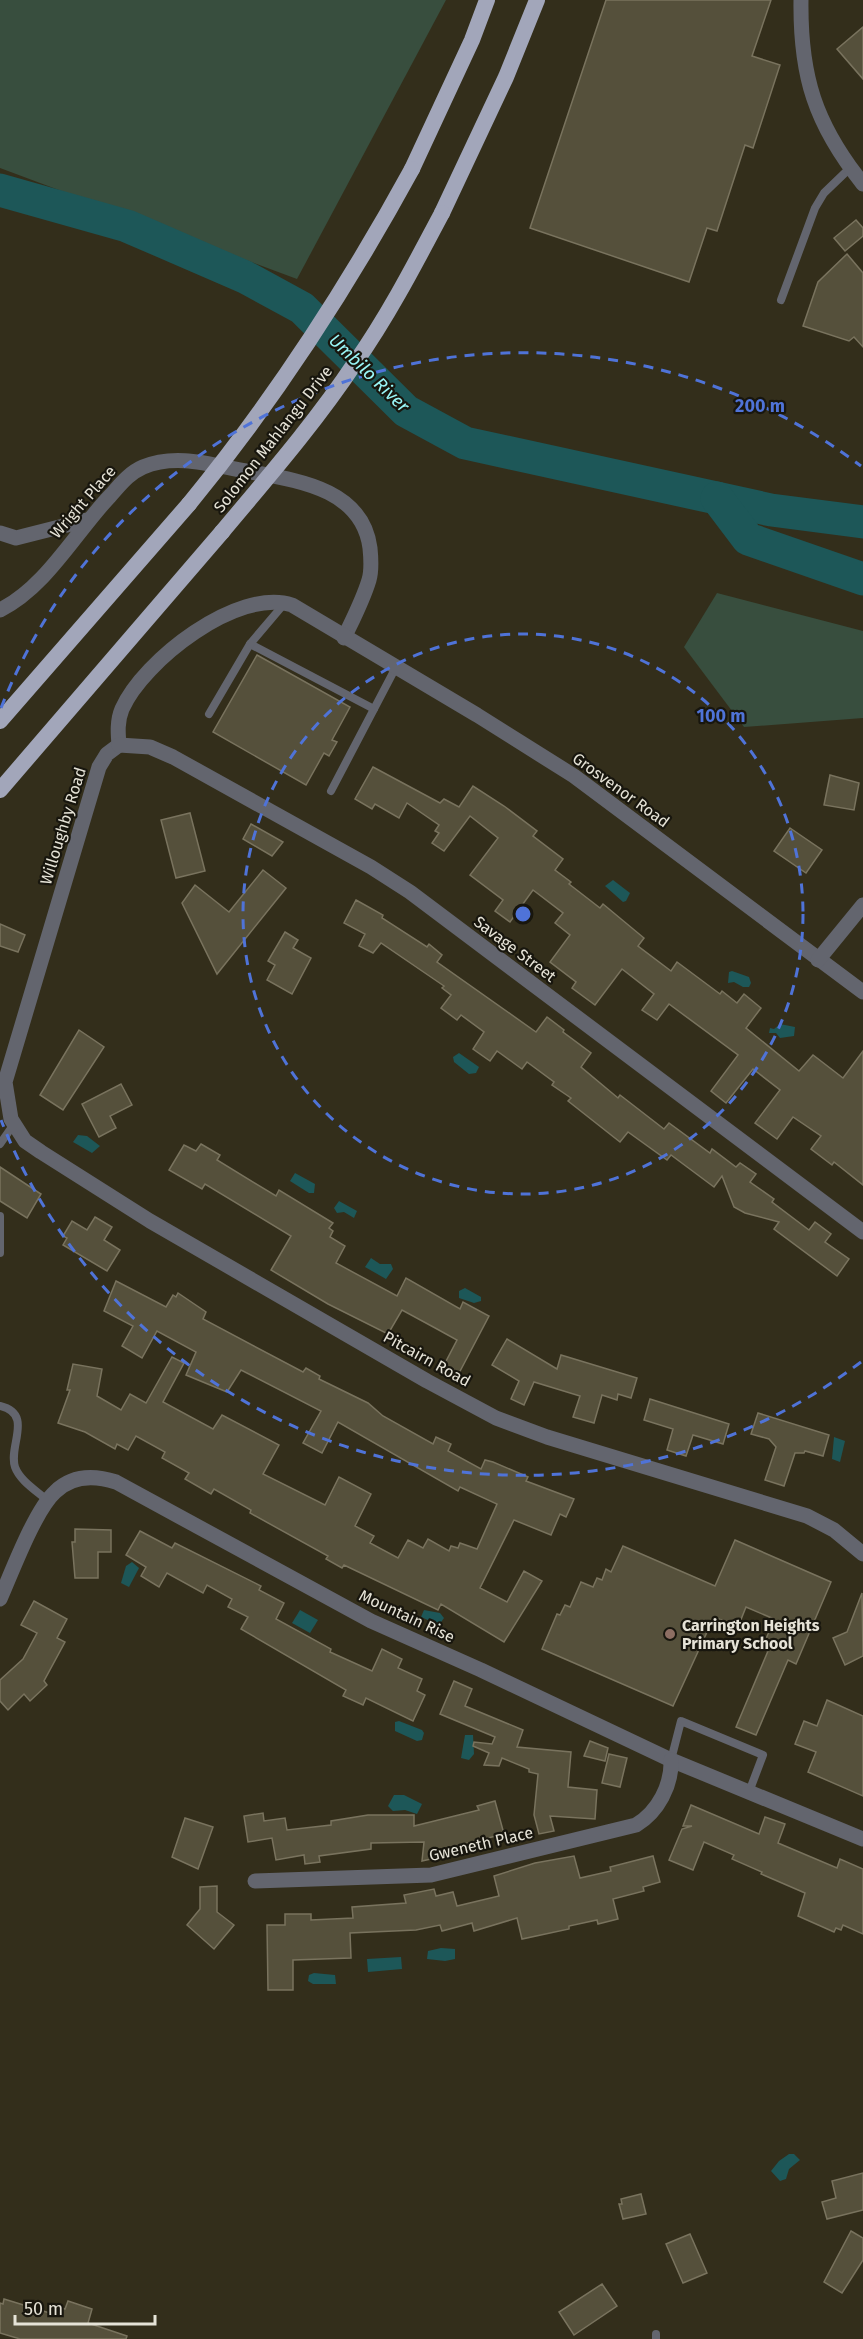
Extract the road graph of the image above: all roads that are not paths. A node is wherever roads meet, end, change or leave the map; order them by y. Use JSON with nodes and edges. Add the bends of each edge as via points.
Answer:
{"nodes":[{"id":1,"x":487,"y":0,"type":"edge"},
{"id":2,"x":537,"y":0,"type":"edge"},
{"id":3,"x":801,"y":0,"type":"edge"},
{"id":4,"x":850,"y":168,"type":"junction"},
{"id":5,"x":863,"y":184,"type":"edge"},
{"id":6,"x":781,"y":300,"type":"dead end"},
{"id":7,"x":87,"y":520,"type":"junction"},
{"id":8,"x":0,"y":533,"type":"edge"},
{"id":9,"x":285,"y":603,"type":"junction"},
{"id":10,"x":0,"y":610,"type":"edge"},
{"id":11,"x":344,"y":638,"type":"junction"},
{"id":12,"x":250,"y":644,"type":"junction"},
{"id":13,"x":396,"y":667,"type":"junction"},
{"id":14,"x":374,"y":709,"type":"junction"},
{"id":15,"x":209,"y":714,"type":"dead end"},
{"id":16,"x":0,"y":721,"type":"edge"},
{"id":17,"x":118,"y":746,"type":"junction"},
{"id":18,"x":0,"y":790,"type":"edge"},
{"id":19,"x":331,"y":791,"type":"dead end"},
{"id":20,"x":863,"y":905,"type":"edge"},
{"id":21,"x":819,"y":960,"type":"junction"},
{"id":22,"x":863,"y":992,"type":"edge"},
{"id":23,"x":13,"y":1122,"type":"junction"},
{"id":24,"x":0,"y":1144,"type":"edge"},
{"id":25,"x":0,"y":1216,"type":"edge"},
{"id":26,"x":863,"y":1232,"type":"edge"},
{"id":27,"x":0,"y":1253,"type":"edge"},
{"id":28,"x":0,"y":1406,"type":"edge"},
{"id":29,"x":48,"y":1501,"type":"junction"},
{"id":30,"x":863,"y":1554,"type":"edge"},
{"id":31,"x":0,"y":1599,"type":"edge"},
{"id":32,"x":671,"y":1760,"type":"junction"},
{"id":33,"x":749,"y":1792,"type":"junction"},
{"id":34,"x":863,"y":1839,"type":"edge"},
{"id":35,"x":255,"y":1881,"type":"dead end"}],
"edges":[{"from":1,"to":16,"type":"highway","name":"Solomon Mahlangu Drive","bridge":true,"via":[[412,169],[320,327],[240,442]]},
{"from":2,"to":18,"type":"highway","name":"Solomon Mahlangu Drive","bridge":true,"via":[[442,213],[356,363],[222,532]]},
{"from":3,"to":4,"type":"street","via":[[802,52],[809,85],[827,130]]},
{"from":4,"to":5,"type":"street"},
{"from":4,"to":6,"type":"lane","via":[[824,193],[815,208]]},
{"from":7,"to":8,"type":"street","via":[[23,537]]},
{"from":7,"to":10,"type":"street","name":"Wright Place","via":[[35,583]]},
{"from":7,"to":11,"type":"street","name":"Wright Place","via":[[128,476],[141,467],[170,460],[318,486],[351,509],[369,539],[370,578]]},
{"from":9,"to":11,"type":"street"},
{"from":9,"to":12,"type":"lane"},
{"from":9,"to":17,"type":"street","via":[[263,602],[238,610],[189,634],[127,699],[118,723]]},
{"from":11,"to":13,"type":"street","name":"Grosvenor Road"},
{"from":12,"to":14,"type":"lane"},
{"from":12,"to":15,"type":"lane"},
{"from":13,"to":14,"type":"lane"},
{"from":13,"to":21,"type":"street","name":"Grosvenor Road","via":[[574,776]]},
{"from":14,"to":19,"type":"lane"},
{"from":17,"to":23,"type":"street","name":"Willoughby Road","via":[[99,767],[5,1082]]},
{"from":17,"to":26,"type":"street","name":"Savage Street","via":[[150,747],[173,757],[332,844],[410,892]]},
{"from":20,"to":21,"type":"street"},
{"from":21,"to":22,"type":"street","name":"Grosvenor Road"},
{"from":23,"to":24,"type":"lane"},
{"from":23,"to":30,"type":"street","name":"Pitcairn Road","via":[[25,1141],[40,1152],[150,1221],[496,1418],[807,1516],[834,1530]]},
{"from":25,"to":27,"type":"lane"},
{"from":28,"to":29,"type":"lane","via":[[15,1413],[18,1424],[15,1467],[27,1484]]},
{"from":29,"to":31,"type":"street","name":"Mountain Rise"},
{"from":29,"to":32,"type":"street","name":"Mountain Rise","via":[[62,1486],[85,1477],[116,1482],[370,1621]]},
{"from":32,"to":33,"type":"street","name":"Mountain Rise"},
{"from":32,"to":33,"type":"lane","via":[[681,1720],[763,1755]]},
{"from":32,"to":35,"type":"street","name":"Gweneth Place","via":[[661,1800],[636,1825],[431,1875]]},
{"from":33,"to":34,"type":"street","name":"Mountain Rise"}]}
